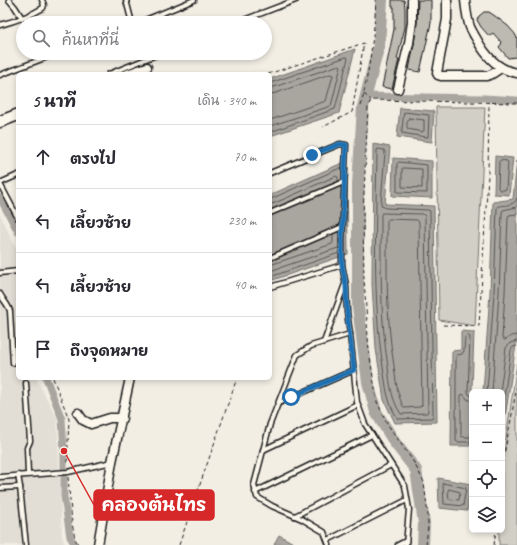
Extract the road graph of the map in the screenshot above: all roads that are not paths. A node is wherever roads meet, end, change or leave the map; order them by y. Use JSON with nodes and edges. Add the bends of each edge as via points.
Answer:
{"nodes":[{"id":1,"x":8,"y":0,"type":"edge"},
{"id":2,"x":42,"y":0,"type":"edge"},
{"id":3,"x":126,"y":0,"type":"edge"},
{"id":4,"x":194,"y":0,"type":"edge"},
{"id":5,"x":296,"y":0,"type":"edge"},
{"id":6,"x":412,"y":0,"type":"edge"},
{"id":7,"x":447,"y":0,"type":"edge"},
{"id":8,"x":465,"y":0,"type":"edge"},
{"id":9,"x":21,"y":16,"type":"edge"},
{"id":10,"x":26,"y":16,"type":"edge"},
{"id":11,"x":130,"y":16,"type":"edge"},
{"id":12,"x":155,"y":16,"type":"edge"},
{"id":13,"x":254,"y":16,"type":"edge"},
{"id":14,"x":16,"y":20,"type":"edge"},
{"id":15,"x":0,"y":25,"type":"edge"},
{"id":16,"x":40,"y":60,"type":"edge"},
{"id":17,"x":144,"y":60,"type":"edge"},
{"id":18,"x":147,"y":66,"type":"dead end"},
{"id":19,"x":501,"y":68,"type":"junction"},
{"id":20,"x":114,"y":72,"type":"edge"},
{"id":21,"x":132,"y":72,"type":"edge"},
{"id":22,"x":517,"y":73,"type":"edge"},
{"id":23,"x":0,"y":75,"type":"edge"},
{"id":24,"x":398,"y":89,"type":"dead end"},
{"id":25,"x":16,"y":112,"type":"edge"},
{"id":26,"x":16,"y":117,"type":"edge"},
{"id":27,"x":0,"y":118,"type":"edge"},
{"id":28,"x":0,"y":124,"type":"edge"},
{"id":29,"x":272,"y":172,"type":"edge"},
{"id":30,"x":16,"y":176,"type":"edge"},
{"id":31,"x":344,"y":182,"type":"junction"},
{"id":32,"x":0,"y":184,"type":"edge"},
{"id":33,"x":272,"y":212,"type":"edge"},
{"id":34,"x":16,"y":214,"type":"edge"},
{"id":35,"x":342,"y":227,"type":"junction"},
{"id":36,"x":272,"y":257,"type":"edge"},
{"id":37,"x":342,"y":265,"type":"junction"},
{"id":38,"x":16,"y":271,"type":"edge"},
{"id":39,"x":0,"y":273,"type":"edge"},
{"id":40,"x":346,"y":282,"type":"junction"},
{"id":41,"x":272,"y":286,"type":"edge"},
{"id":42,"x":0,"y":295,"type":"edge"},
{"id":43,"x":350,"y":334,"type":"junction"},
{"id":44,"x":324,"y":342,"type":"junction"},
{"id":45,"x":13,"y":363,"type":"dead end"},
{"id":46,"x":354,"y":370,"type":"junction"},
{"id":47,"x":130,"y":380,"type":"edge"},
{"id":48,"x":26,"y":383,"type":"dead end"},
{"id":49,"x":279,"y":403,"type":"junction"},
{"id":50,"x":358,"y":405,"type":"junction"},
{"id":51,"x":78,"y":413,"type":"dead end"},
{"id":52,"x":122,"y":418,"type":"junction"},
{"id":53,"x":372,"y":435,"type":"junction"},
{"id":54,"x":263,"y":450,"type":"junction"},
{"id":55,"x":112,"y":462,"type":"junction"},
{"id":56,"x":391,"y":465,"type":"junction"},
{"id":57,"x":28,"y":474,"type":"junction"},
{"id":58,"x":18,"y":475,"type":"junction"},
{"id":59,"x":0,"y":477,"type":"edge"},
{"id":60,"x":20,"y":487,"type":"junction"},
{"id":61,"x":0,"y":488,"type":"edge"},
{"id":62,"x":255,"y":492,"type":"junction"},
{"id":63,"x":407,"y":500,"type":"junction"},
{"id":64,"x":295,"y":516,"type":"junction"},
{"id":65,"x":328,"y":540,"type":"junction"},
{"id":66,"x":406,"y":543,"type":"edge"},
{"id":67,"x":26,"y":545,"type":"edge"},
{"id":68,"x":98,"y":545,"type":"edge"},
{"id":69,"x":329,"y":545,"type":"edge"},
{"id":70,"x":398,"y":545,"type":"edge"}],
"edges":[{"from":1,"to":9,"type":"lane"},
{"from":2,"to":10,"type":"lane","via":[[43,8]]},
{"from":3,"to":11,"type":"lane"},
{"from":4,"to":12,"type":"lane"},
{"from":5,"to":13,"type":"lane"},
{"from":6,"to":24,"type":"street","via":[[409,43]]},
{"from":7,"to":19,"type":"street","via":[[447,19],[438,75],[487,76]]},
{"from":8,"to":19,"type":"street","via":[[471,29],[481,48]]},
{"from":14,"to":15,"type":"lane"},
{"from":16,"to":23,"type":"lane"},
{"from":17,"to":20,"type":"lane"},
{"from":18,"to":21,"type":"street"},
{"from":19,"to":22,"type":"street"},
{"from":25,"to":27,"type":"lane"},
{"from":26,"to":28,"type":"street"},
{"from":29,"to":31,"type":"lane","via":[[340,144],[346,145]]},
{"from":30,"to":32,"type":"lane"},
{"from":31,"to":33,"type":"lane"},
{"from":31,"to":35,"type":"lane"},
{"from":32,"to":34,"type":"lane"},
{"from":35,"to":36,"type":"lane"},
{"from":35,"to":37,"type":"lane"},
{"from":37,"to":40,"type":"lane"},
{"from":37,"to":41,"type":"lane"},
{"from":38,"to":39,"type":"lane"},
{"from":40,"to":43,"type":"lane"},
{"from":40,"to":44,"type":"lane"},
{"from":42,"to":45,"type":"lane","via":[[8,305],[12,318]]},
{"from":43,"to":44,"type":"lane"},
{"from":43,"to":46,"type":"lane"},
{"from":44,"to":49,"type":"lane","via":[[311,346],[297,355]]},
{"from":46,"to":49,"type":"lane"},
{"from":46,"to":50,"type":"lane"},
{"from":47,"to":52,"type":"street"},
{"from":48,"to":57,"type":"lane","via":[[30,441],[27,448]]},
{"from":49,"to":54,"type":"lane"},
{"from":50,"to":53,"type":"lane"},
{"from":50,"to":54,"type":"lane"},
{"from":51,"to":52,"type":"street","via":[[83,420],[91,424],[110,418]]},
{"from":52,"to":55,"type":"street"},
{"from":53,"to":56,"type":"lane"},
{"from":53,"to":62,"type":"lane"},
{"from":54,"to":62,"type":"lane","via":[[254,485]]},
{"from":55,"to":57,"type":"lane","via":[[67,472]]},
{"from":55,"to":68,"type":"street"},
{"from":56,"to":63,"type":"lane","via":[[405,486]]},
{"from":56,"to":64,"type":"lane"},
{"from":57,"to":58,"type":"lane"},
{"from":58,"to":59,"type":"lane"},
{"from":58,"to":60,"type":"lane"},
{"from":60,"to":61,"type":"lane"},
{"from":60,"to":67,"type":"lane"},
{"from":62,"to":64,"type":"lane","via":[[257,497],[272,506]]},
{"from":63,"to":65,"type":"lane"},
{"from":63,"to":66,"type":"lane","via":[[409,509]]},
{"from":64,"to":65,"type":"lane","via":[[324,532]]},
{"from":65,"to":69,"type":"lane"},
{"from":66,"to":70,"type":"lane"}]}
